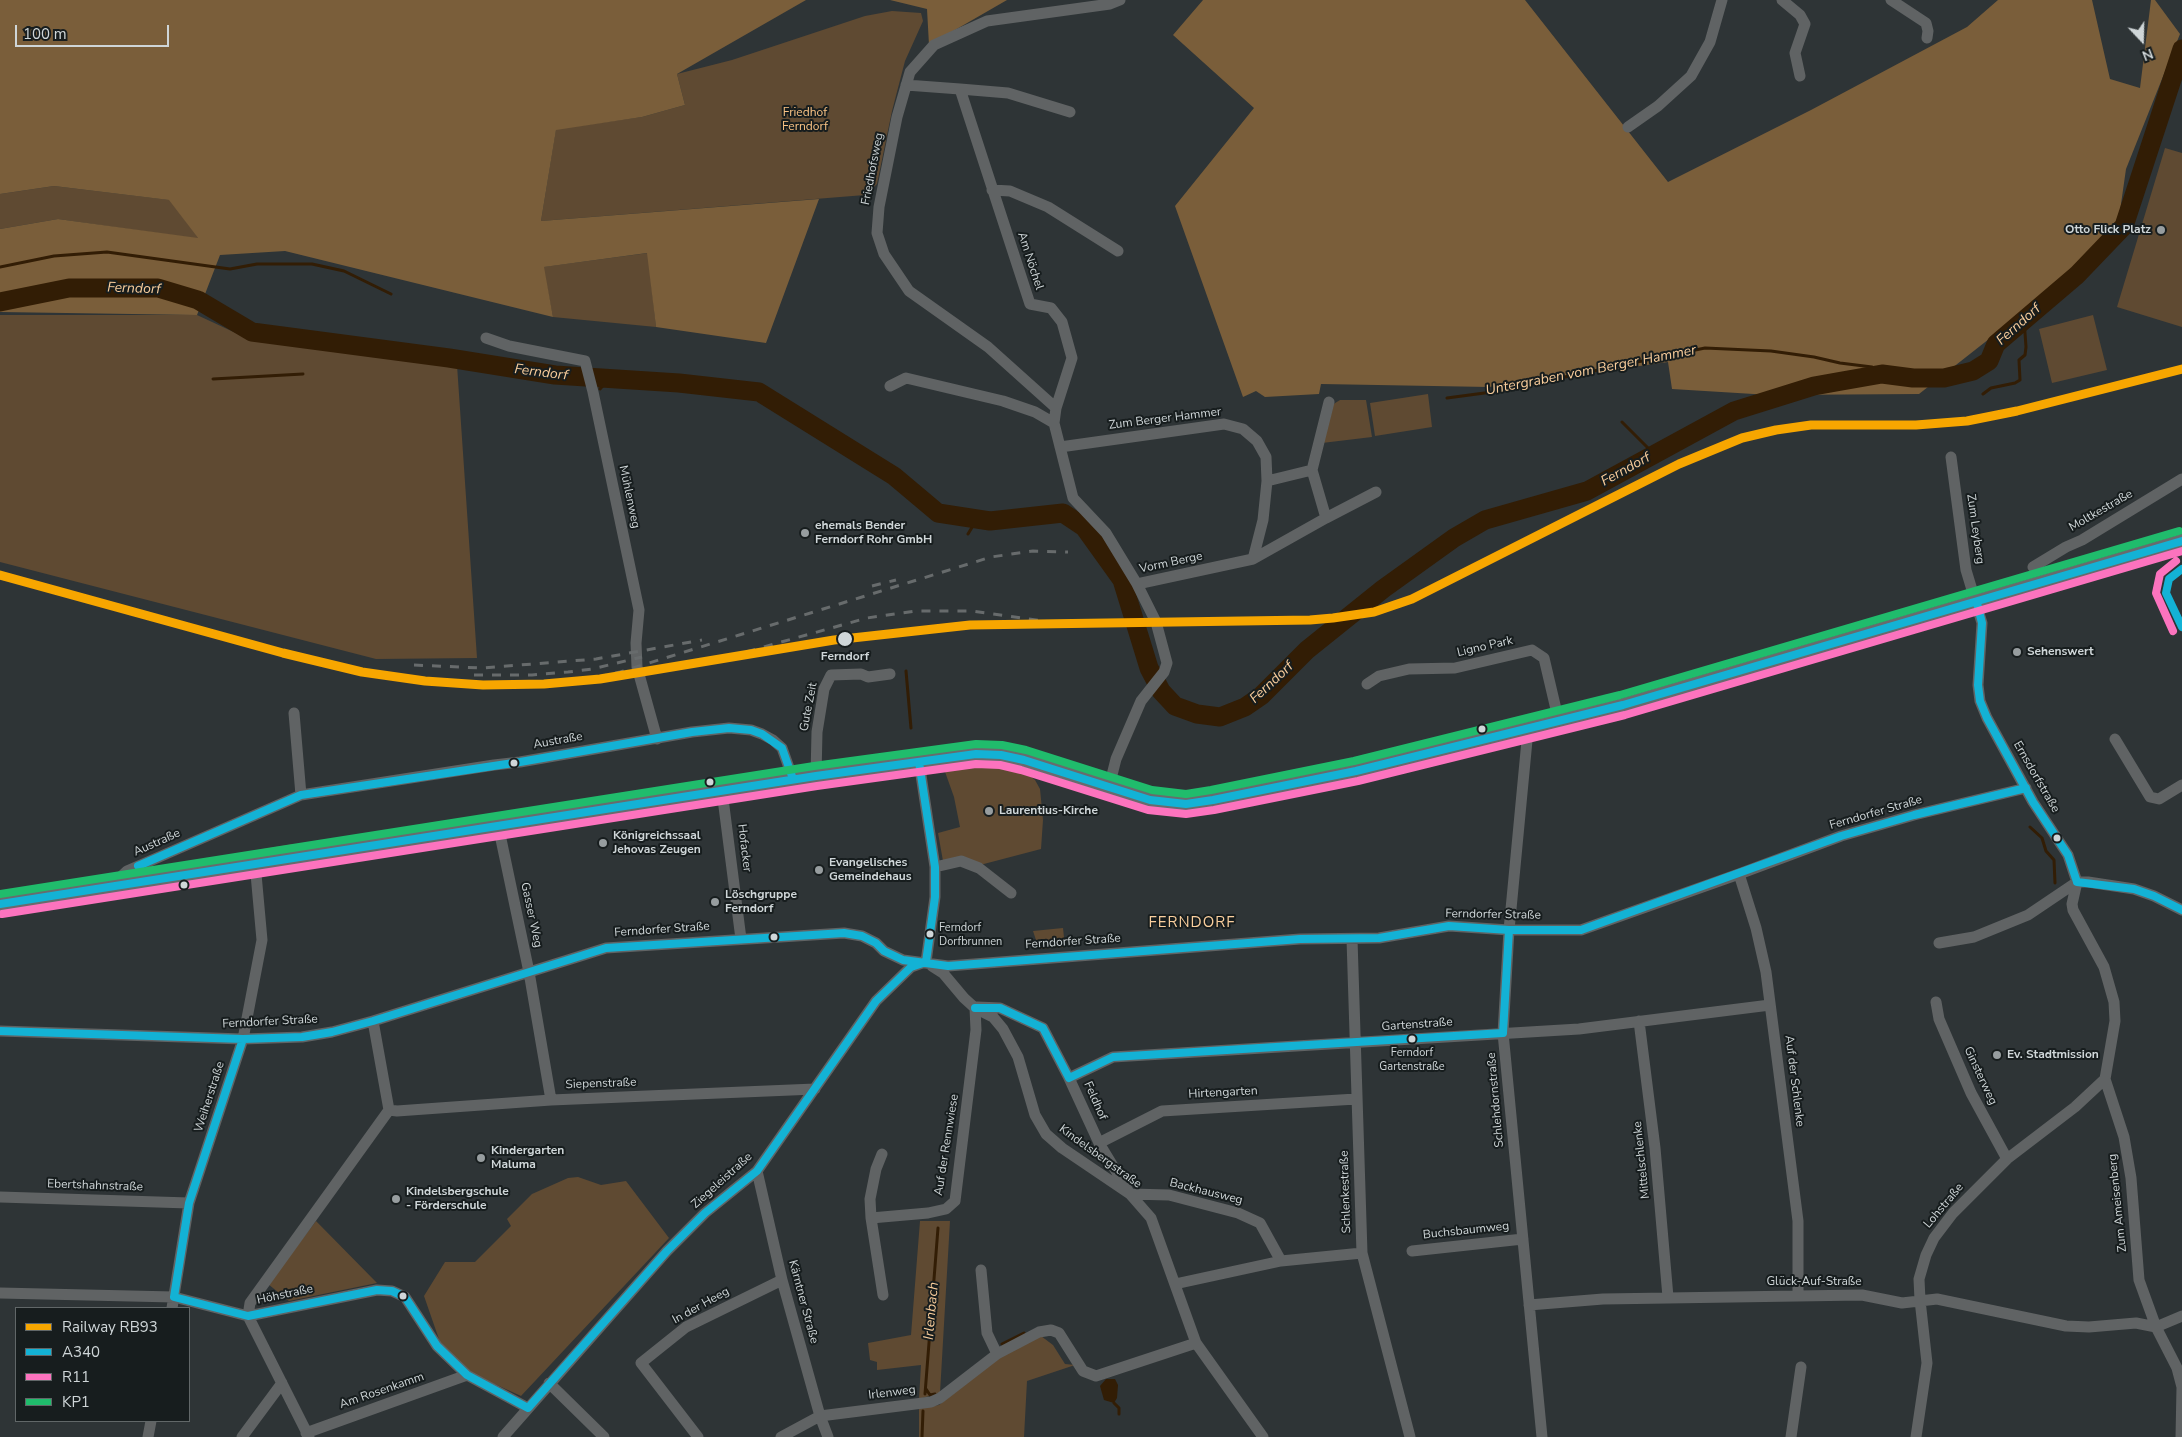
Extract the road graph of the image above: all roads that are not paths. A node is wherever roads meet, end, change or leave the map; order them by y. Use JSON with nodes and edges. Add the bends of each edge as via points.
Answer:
{"nodes":[{"id":1,"x":1120,"y":0,"type":"edge"},
{"id":2,"x":1722,"y":0,"type":"edge"},
{"id":3,"x":1782,"y":0,"type":"edge"},
{"id":4,"x":1891,"y":0,"type":"edge"},
{"id":5,"x":1927,"y":38,"type":"dead end"},
{"id":6,"x":1800,"y":76,"type":"dead end"},
{"id":7,"x":906,"y":85,"type":"junction"},
{"id":8,"x":960,"y":88,"type":"junction"},
{"id":9,"x":1070,"y":112,"type":"dead end"},
{"id":10,"x":1628,"y":127,"type":"dead end"},
{"id":11,"x":992,"y":190,"type":"junction"},
{"id":12,"x":1118,"y":252,"type":"dead end"},
{"id":13,"x":486,"y":338,"type":"dead end"},
{"id":14,"x":890,"y":386,"type":"dead end"},
{"id":15,"x":1329,"y":402,"type":"dead end"},
{"id":16,"x":1056,"y":408,"type":"junction"},
{"id":17,"x":1054,"y":423,"type":"junction"},
{"id":18,"x":1060,"y":447,"type":"junction"},
{"id":19,"x":1951,"y":457,"type":"dead end"},
{"id":20,"x":1312,"y":470,"type":"junction"},
{"id":21,"x":2182,"y":479,"type":"edge"},
{"id":22,"x":1267,"y":481,"type":"junction"},
{"id":23,"x":1376,"y":492,"type":"dead end"},
{"id":24,"x":1326,"y":518,"type":"junction"},
{"id":25,"x":2182,"y":541,"type":"edge"},
{"id":26,"x":1254,"y":558,"type":"junction"},
{"id":27,"x":2033,"y":567,"type":"dead end"},
{"id":28,"x":1137,"y":584,"type":"junction"},
{"id":29,"x":1977,"y":603,"type":"junction"},
{"id":30,"x":890,"y":674,"type":"dead end"},
{"id":31,"x":1367,"y":684,"type":"dead end"},
{"id":32,"x":294,"y":713,"type":"dead end"},
{"id":33,"x":1559,"y":722,"type":"junction"},
{"id":34,"x":1528,"y":730,"type":"junction"},
{"id":35,"x":657,"y":739,"type":"junction"},
{"id":36,"x":2115,"y":739,"type":"dead end"},
{"id":37,"x":919,"y":762,"type":"junction"},
{"id":38,"x":816,"y":776,"type":"junction"},
{"id":39,"x":793,"y":779,"type":"junction"},
{"id":40,"x":2182,"y":785,"type":"edge"},
{"id":41,"x":1109,"y":787,"type":"junction"},
{"id":42,"x":2026,"y":788,"type":"junction"},
{"id":43,"x":722,"y":791,"type":"junction"},
{"id":44,"x":300,"y":795,"type":"junction"},
{"id":45,"x":498,"y":825,"type":"junction"},
{"id":46,"x":255,"y":863,"type":"junction"},
{"id":47,"x":935,"y":867,"type":"junction"},
{"id":48,"x":1739,"y":874,"type":"junction"},
{"id":49,"x":2077,"y":882,"type":"junction"},
{"id":50,"x":111,"y":886,"type":"junction"},
{"id":51,"x":1011,"y":893,"type":"dead end"},
{"id":52,"x":0,"y":904,"type":"edge"},
{"id":53,"x":2182,"y":910,"type":"edge"},
{"id":54,"x":1509,"y":930,"type":"junction"},
{"id":55,"x":741,"y":939,"type":"junction"},
{"id":56,"x":1352,"y":939,"type":"junction"},
{"id":57,"x":1939,"y":943,"type":"dead end"},
{"id":58,"x":926,"y":962,"type":"junction"},
{"id":59,"x":529,"y":972,"type":"junction"},
{"id":60,"x":1936,"y":1002,"type":"dead end"},
{"id":61,"x":1770,"y":1004,"type":"junction"},
{"id":62,"x":975,"y":1008,"type":"junction"},
{"id":63,"x":373,"y":1021,"type":"junction"},
{"id":64,"x":1639,"y":1021,"type":"junction"},
{"id":65,"x":0,"y":1031,"type":"edge"},
{"id":66,"x":1503,"y":1033,"type":"junction"},
{"id":67,"x":243,"y":1040,"type":"junction"},
{"id":68,"x":1355,"y":1042,"type":"junction"},
{"id":69,"x":1069,"y":1078,"type":"junction"},
{"id":70,"x":2105,"y":1079,"type":"junction"},
{"id":71,"x":816,"y":1089,"type":"junction"},
{"id":72,"x":1356,"y":1099,"type":"junction"},
{"id":73,"x":551,"y":1100,"type":"junction"},
{"id":74,"x":389,"y":1110,"type":"junction"},
{"id":75,"x":1098,"y":1143,"type":"junction"},
{"id":76,"x":882,"y":1154,"type":"dead end"},
{"id":77,"x":2007,"y":1159,"type":"junction"},
{"id":78,"x":757,"y":1171,"type":"junction"},
{"id":79,"x":1130,"y":1194,"type":"junction"},
{"id":80,"x":0,"y":1197,"type":"edge"},
{"id":81,"x":189,"y":1202,"type":"junction"},
{"id":82,"x":871,"y":1218,"type":"junction"},
{"id":83,"x":1523,"y":1239,"type":"junction"},
{"id":84,"x":1412,"y":1251,"type":"dead end"},
{"id":85,"x":1362,"y":1253,"type":"junction"},
{"id":86,"x":1281,"y":1261,"type":"junction"},
{"id":87,"x":982,"y":1270,"type":"dead end"},
{"id":88,"x":782,"y":1280,"type":"junction"},
{"id":89,"x":1176,"y":1284,"type":"junction"},
{"id":90,"x":0,"y":1293,"type":"edge"},
{"id":91,"x":883,"y":1295,"type":"dead end"},
{"id":92,"x":1798,"y":1296,"type":"junction"},
{"id":93,"x":1668,"y":1297,"type":"junction"},
{"id":94,"x":1920,"y":1300,"type":"junction"},
{"id":95,"x":173,"y":1303,"type":"edge"},
{"id":96,"x":1529,"y":1306,"type":"junction"},
{"id":97,"x":248,"y":1316,"type":"junction"},
{"id":98,"x":2182,"y":1316,"type":"edge"},
{"id":99,"x":2156,"y":1327,"type":"junction"},
{"id":100,"x":1196,"y":1342,"type":"junction"},
{"id":101,"x":997,"y":1354,"type":"junction"},
{"id":102,"x":1801,"y":1366,"type":"dead end"},
{"id":103,"x":467,"y":1376,"type":"junction"},
{"id":104,"x":282,"y":1383,"type":"junction"},
{"id":105,"x":550,"y":1383,"type":"junction"},
{"id":106,"x":528,"y":1408,"type":"junction"},
{"id":107,"x":820,"y":1416,"type":"junction"},
{"id":108,"x":151,"y":1422,"type":"edge"},
{"id":109,"x":308,"y":1435,"type":"edge"},
{"id":110,"x":2182,"y":1436,"type":"edge"},
{"id":111,"x":148,"y":1437,"type":"edge"},
{"id":112,"x":242,"y":1437,"type":"edge"},
{"id":113,"x":503,"y":1437,"type":"edge"},
{"id":114,"x":604,"y":1437,"type":"edge"},
{"id":115,"x":698,"y":1437,"type":"edge"},
{"id":116,"x":781,"y":1437,"type":"edge"},
{"id":117,"x":828,"y":1437,"type":"edge"},
{"id":118,"x":1263,"y":1437,"type":"edge"},
{"id":119,"x":1410,"y":1437,"type":"edge"},
{"id":120,"x":1542,"y":1437,"type":"edge"},
{"id":121,"x":1791,"y":1437,"type":"edge"},
{"id":122,"x":1916,"y":1437,"type":"edge"}],
"edges":[{"from":1,"to":7,"type":"street","name":"Friedhofsweg","via":[[987,21],[934,44],[910,72]]},
{"from":2,"to":10,"type":"street","via":[[1710,42],[1691,76],[1658,106]]},
{"from":3,"to":6,"type":"street","via":[[1800,15],[1805,24],[1795,53]]},
{"from":4,"to":5,"type":"street","via":[[1926,23]]},
{"from":7,"to":8,"type":"street"},
{"from":7,"to":16,"type":"street","name":"Friedhofsweg","via":[[879,208],[877,232],[884,254],[909,292],[988,347]]},
{"from":8,"to":9,"type":"street","via":[[1008,93]]},
{"from":8,"to":11,"type":"street","name":"Am Nöchel"},
{"from":11,"to":12,"type":"street","via":[[1010,191],[1048,207]]},
{"from":11,"to":16,"type":"street","name":"Am Nöchel","via":[[1030,304],[1051,308],[1062,322],[1072,358]]},
{"from":13,"to":35,"type":"street","name":"Mühlenweg","via":[[509,346],[585,361],[639,610],[638,673]]},
{"from":14,"to":17,"type":"street","via":[[906,378],[1003,400]]},
{"from":15,"to":20,"type":"street"},
{"from":16,"to":17,"type":"street"},
{"from":17,"to":18,"type":"street"},
{"from":18,"to":22,"type":"street","name":"Zum Berger Hammer","via":[[1224,424],[1243,429],[1257,441],[1266,457]]},
{"from":18,"to":28,"type":"street","via":[[1073,498],[1106,533]]},
{"from":19,"to":29,"type":"street","name":"Zum Leyberg","via":[[1966,570]]},
{"from":20,"to":22,"type":"street"},
{"from":20,"to":24,"type":"street"},
{"from":21,"to":27,"type":"street","name":"Moltkestraße"},
{"from":22,"to":26,"type":"street","via":[[1263,520]]},
{"from":23,"to":24,"type":"street","name":"Vorm Berge"},
{"from":24,"to":26,"type":"street","name":"Vorm Berge"},
{"from":25,"to":29,"type":"main road"},
{"from":26,"to":28,"type":"street","name":"Vorm Berge"},
{"from":28,"to":41,"type":"street","name":"Vorm Berge","via":[[1156,622],[1167,663],[1164,672],[1141,701],[1116,759]]},
{"from":29,"to":33,"type":"main road"},
{"from":29,"to":42,"type":"street","name":"Ernsdorfstraße","via":[[1982,623],[1980,701]]},
{"from":30,"to":38,"type":"street","name":"Gute Zeit","via":[[868,677],[861,674],[831,675],[824,689],[817,732]]},
{"from":31,"to":33,"type":"street","name":"Ligno Park","via":[[1379,676],[1409,669],[1455,668],[1532,650],[1544,658]]},
{"from":32,"to":44,"type":"street"},
{"from":33,"to":34,"type":"main road"},
{"from":34,"to":41,"type":"main road","via":[[1347,773],[1186,804],[1150,800]]},
{"from":34,"to":54,"type":"street","name":"Schlehdornstraße"},
{"from":35,"to":39,"type":"street","name":"Austraße","via":[[730,728],[750,730],[773,740],[782,748]]},
{"from":35,"to":44,"type":"street","name":"Austraße"},
{"from":36,"to":40,"type":"street","via":[[2150,797],[2159,799]]},
{"from":37,"to":38,"type":"main road"},
{"from":37,"to":41,"type":"main road","via":[[976,754],[1001,755]]},
{"from":37,"to":47,"type":"street"},
{"from":38,"to":39,"type":"main road"},
{"from":39,"to":43,"type":"main road"},
{"from":42,"to":48,"type":"street","name":"Ferndorfer Straße","via":[[1841,836]]},
{"from":42,"to":49,"type":"street","name":"Ernsdorfstraße","via":[[2038,812],[2068,854]]},
{"from":43,"to":45,"type":"main road"},
{"from":43,"to":55,"type":"street","name":"Hofacker"},
{"from":44,"to":50,"type":"street","name":"Austraße","via":[[127,871]]},
{"from":45,"to":46,"type":"main road"},
{"from":45,"to":59,"type":"street","name":"Gasser Weg"},
{"from":46,"to":50,"type":"main road"},
{"from":46,"to":67,"type":"street","name":"Weiherstraße","via":[[262,940]]},
{"from":47,"to":51,"type":"street","via":[[961,862],[979,868]]},
{"from":47,"to":58,"type":"street","via":[[935,897]]},
{"from":48,"to":54,"type":"street","name":"Ferndorfer Straße","via":[[1581,930]]},
{"from":48,"to":61,"type":"street","name":"Auf der Schlenke","via":[[1756,928]]},
{"from":49,"to":53,"type":"street","via":[[2134,889]]},
{"from":49,"to":57,"type":"street","via":[[2028,915],[1974,937]]},
{"from":49,"to":70,"type":"street","name":"Zum Ameisenberg","via":[[2074,910],[2104,967],[2114,1002],[2115,1020]]},
{"from":50,"to":52,"type":"main road"},
{"from":54,"to":56,"type":"street","name":"Ferndorfer Straße","via":[[1449,926],[1379,938]]},
{"from":54,"to":66,"type":"street","name":"Schlehdornstraße"},
{"from":55,"to":58,"type":"street","name":"Ferndorfer Straße","via":[[844,933],[862,936],[903,960]]},
{"from":55,"to":59,"type":"street","name":"Ferndorfer Straße","via":[[606,948]]},
{"from":56,"to":58,"type":"street","name":"Ferndorfer Straße","via":[[948,966]]},
{"from":56,"to":68,"type":"street","name":"Schlenkestraße"},
{"from":58,"to":62,"type":"street","name":"Kindelsbergstraße","via":[[943,973]]},
{"from":58,"to":71,"type":"street","name":"Ziegeleistraße","via":[[911,967],[876,1001]]},
{"from":59,"to":63,"type":"street","name":"Ferndorfer Straße"},
{"from":59,"to":73,"type":"street","name":"Gasser Weg"},
{"from":60,"to":77,"type":"street","name":"Ginsterweg","via":[[1939,1019],[1971,1093]]},
{"from":61,"to":64,"type":"street","name":"Gartenstraße"},
{"from":61,"to":92,"type":"street","name":"Auf der Schlenke","via":[[1798,1221]]},
{"from":62,"to":69,"type":"street","name":"Feldhof","via":[[1000,1008],[1043,1028]]},
{"from":62,"to":79,"type":"street","name":"Kindelsbergstraße","via":[[993,1017],[1003,1029],[1018,1057],[1035,1115],[1046,1134]]},
{"from":62,"to":82,"type":"street","name":"Auf der Rennwiese","via":[[976,1030],[955,1201],[946,1209],[928,1213]]},
{"from":63,"to":67,"type":"street","name":"Ferndorfer Straße","via":[[302,1037]]},
{"from":63,"to":74,"type":"street"},
{"from":64,"to":66,"type":"street","name":"Gartenstraße","via":[[1579,1029]]},
{"from":64,"to":93,"type":"street","name":"Mittelschlenke","via":[[1655,1148]]},
{"from":65,"to":67,"type":"street","name":"Ferndorfer Straße"},
{"from":66,"to":68,"type":"street","name":"Gartenstraße"},
{"from":66,"to":83,"type":"street","name":"Schlehdornstraße"},
{"from":67,"to":81,"type":"street","name":"Weiherstraße"},
{"from":68,"to":69,"type":"street","name":"Gartenstraße","via":[[1113,1057]]},
{"from":68,"to":72,"type":"street","name":"Schlenkestraße"},
{"from":69,"to":75,"type":"street","name":"Feldhof"},
{"from":70,"to":77,"type":"street","name":"Lohstraße"},
{"from":70,"to":99,"type":"street","name":"Zum Ameisenberg","via":[[2124,1138],[2131,1178],[2139,1280]]},
{"from":71,"to":73,"type":"street","name":"Siepenstraße"},
{"from":71,"to":78,"type":"street","name":"Ziegeleistraße"},
{"from":72,"to":75,"type":"street","name":"Hirtengarten","via":[[1162,1111]]},
{"from":72,"to":85,"type":"street","name":"Schlenkestraße"},
{"from":73,"to":74,"type":"street","name":"Siepenstraße"},
{"from":74,"to":97,"type":"street","via":[[250,1303]]},
{"from":75,"to":79,"type":"street","name":"Feldhof"},
{"from":76,"to":82,"type":"street","via":[[870,1199]]},
{"from":77,"to":94,"type":"street","name":"Lohstraße","via":[[1953,1213],[1934,1238],[1919,1279]]},
{"from":78,"to":88,"type":"street","name":"Kärntner Straße"},
{"from":78,"to":105,"type":"street","name":"Ziegeleistraße","via":[[705,1213],[667,1251]]},
{"from":79,"to":86,"type":"street","name":"Backhausweg","via":[[1169,1195],[1238,1213],[1260,1223]]},
{"from":79,"to":89,"type":"street","name":"Kindelsbergstraße","via":[[1151,1218]]},
{"from":80,"to":81,"type":"street","name":"Ebertshahnstraße"},
{"from":81,"to":95,"type":"street","name":"Weiherstraße"},
{"from":82,"to":91,"type":"street"},
{"from":83,"to":84,"type":"street","name":"Buchsbaumweg"},
{"from":83,"to":96,"type":"street","name":"Schlehdornstraße"},
{"from":85,"to":86,"type":"street"},
{"from":85,"to":119,"type":"street","name":"Schlenkestraße"},
{"from":86,"to":89,"type":"street"},
{"from":87,"to":101,"type":"street","via":[[987,1333]]},
{"from":88,"to":107,"type":"street","name":"Kärntner Straße"},
{"from":88,"to":115,"type":"street","name":"In der Heeg","via":[[686,1327],[641,1363]]},
{"from":89,"to":100,"type":"street","name":"Kindelsbergstraße"},
{"from":90,"to":95,"type":"street","name":"Höhstraße"},
{"from":92,"to":93,"type":"street","name":"Glück-Auf-Straße"},
{"from":92,"to":94,"type":"street","name":"Glück-Auf-Straße","via":[[1862,1295],[1902,1303]]},
{"from":93,"to":96,"type":"street","name":"Glück-Auf-Straße"},
{"from":94,"to":99,"type":"street","name":"Glück-Auf-Straße","via":[[1937,1299],[2066,1326],[2136,1323]]},
{"from":94,"to":122,"type":"street","name":"Lohstraße","via":[[1927,1362]]},
{"from":95,"to":97,"type":"street","name":"Höhstraße"},
{"from":96,"to":120,"type":"street","name":"Schlehdornstraße"},
{"from":97,"to":103,"type":"street","name":"Höhstraße","via":[[377,1290],[392,1291],[405,1297],[437,1346]]},
{"from":97,"to":104,"type":"street","name":"Am Rosenkamm"},
{"from":98,"to":99,"type":"street"},
{"from":99,"to":110,"type":"street","name":"Zum Ameisenberg","via":[[2177,1368],[2182,1388]]},
{"from":100,"to":101,"type":"street","name":"Irlenweg","via":[[1096,1376],[1083,1371],[1059,1333],[1051,1330],[1039,1332]]},
{"from":100,"to":118,"type":"street","name":"Kindelsbergstraße"},
{"from":101,"to":107,"type":"street","name":"Irlenweg","via":[[931,1402]]},
{"from":102,"to":121,"type":"street"},
{"from":103,"to":106,"type":"street","name":"Höhstraße"},
{"from":103,"to":109,"type":"street","name":"Am Rosenkamm"},
{"from":104,"to":109,"type":"street","name":"Am Rosenkamm"},
{"from":104,"to":112,"type":"street"},
{"from":105,"to":106,"type":"street","name":"Ziegeleistraße"},
{"from":105,"to":114,"type":"street"},
{"from":106,"to":113,"type":"street","name":"Ziegeleistraße"},
{"from":107,"to":116,"type":"street","name":"Irlenweg"},
{"from":107,"to":117,"type":"street","name":"Kärntner Straße"},
{"from":108,"to":111,"type":"street"}]}
